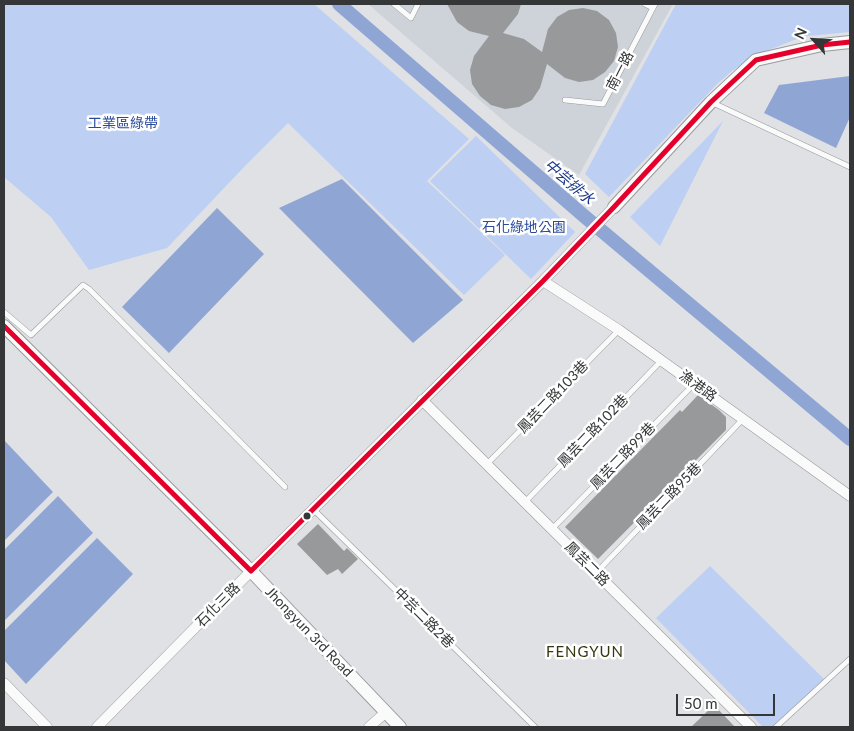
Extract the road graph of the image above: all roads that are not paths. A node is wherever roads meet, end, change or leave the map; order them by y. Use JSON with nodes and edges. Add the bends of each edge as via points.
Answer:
{"nodes":[{"id":1,"x":394,"y":4,"type":"edge"},
{"id":2,"x":418,"y":4,"type":"edge"},
{"id":3,"x":644,"y":4,"type":"edge"},
{"id":4,"x":654,"y":6,"type":"edge"},
{"id":5,"x":850,"y":42,"type":"edge"},
{"id":6,"x":565,"y":100,"type":"dead end"},
{"id":7,"x":711,"y":102,"type":"junction"},
{"id":8,"x":850,"y":167,"type":"edge"},
{"id":9,"x":614,"y":207,"type":"joint"},
{"id":10,"x":542,"y":281,"type":"junction"},
{"id":11,"x":4,"y":312,"type":"edge"},
{"id":12,"x":4,"y":326,"type":"edge"},
{"id":13,"x":619,"y":330,"type":"junction"},
{"id":14,"x":662,"y":360,"type":"junction"},
{"id":15,"x":694,"y":384,"type":"junction"},
{"id":16,"x":422,"y":400,"type":"junction"},
{"id":17,"x":743,"y":419,"type":"junction"},
{"id":18,"x":487,"y":464,"type":"junction"},
{"id":19,"x":286,"y":487,"type":"dead end"},
{"id":20,"x":850,"y":496,"type":"edge"},
{"id":21,"x":525,"y":502,"type":"junction"},
{"id":22,"x":313,"y":509,"type":"junction"},
{"id":23,"x":552,"y":529,"type":"junction"},
{"id":24,"x":251,"y":572,"type":"junction"},
{"id":25,"x":596,"y":573,"type":"junction"},
{"id":26,"x":850,"y":659,"type":"edge"},
{"id":27,"x":4,"y":683,"type":"edge"},
{"id":28,"x":386,"y":712,"type":"junction"},
{"id":29,"x":47,"y":727,"type":"edge"},
{"id":30,"x":97,"y":727,"type":"edge"},
{"id":31,"x":369,"y":727,"type":"edge"},
{"id":32,"x":400,"y":727,"type":"edge"},
{"id":33,"x":535,"y":727,"type":"edge"},
{"id":34,"x":751,"y":727,"type":"edge"},
{"id":35,"x":776,"y":727,"type":"edge"}],
"edges":[{"from":1,"to":2,"type":"lane","via":[[411,18]]},
{"from":3,"to":4,"type":"lane"},
{"from":4,"to":6,"type":"lane","name":"南一路","via":[[603,104]]},
{"from":5,"to":7,"type":"street","via":[[756,60]]},
{"from":7,"to":8,"type":"lane"},
{"from":7,"to":9,"type":"street"},
{"from":9,"to":10,"type":"street","name":"石化三路"},
{"from":10,"to":13,"type":"street","name":"漁港路"},
{"from":10,"to":16,"type":"street","name":"石化三路"},
{"from":11,"to":19,"type":"lane","via":[[31,335],[83,285]]},
{"from":12,"to":24,"type":"street","name":"Jhongyun 3rd Road"},
{"from":13,"to":14,"type":"street","name":"漁港路"},
{"from":13,"to":18,"type":"lane","name":"鳳芸二路103巷"},
{"from":14,"to":15,"type":"street","name":"漁港路"},
{"from":14,"to":21,"type":"lane","name":"鳳芸二路102巷"},
{"from":15,"to":17,"type":"street","name":"漁港路"},
{"from":15,"to":23,"type":"lane","name":"鳳芸二路99巷"},
{"from":16,"to":18,"type":"street","name":"鳳芸二路"},
{"from":16,"to":22,"type":"street","name":"石化三路"},
{"from":17,"to":20,"type":"street","name":"漁港路"},
{"from":17,"to":25,"type":"lane","name":"鳳芸二路95巷"},
{"from":18,"to":21,"type":"street","name":"鳳芸二路"},
{"from":21,"to":23,"type":"street","name":"鳳芸二路"},
{"from":22,"to":24,"type":"street","name":"石化三路"},
{"from":22,"to":33,"type":"lane","name":"中芸二路2巷"},
{"from":23,"to":25,"type":"street","name":"鳳芸二路"},
{"from":24,"to":28,"type":"street","name":"Jhongyun 3rd Road"},
{"from":24,"to":30,"type":"street","name":"石化三路"},
{"from":25,"to":34,"type":"street","name":"鳳芸二路"},
{"from":26,"to":35,"type":"lane"},
{"from":27,"to":29,"type":"street"},
{"from":28,"to":31,"type":"street"},
{"from":28,"to":32,"type":"street","name":"Jhongyun 3rd Road"}]}
